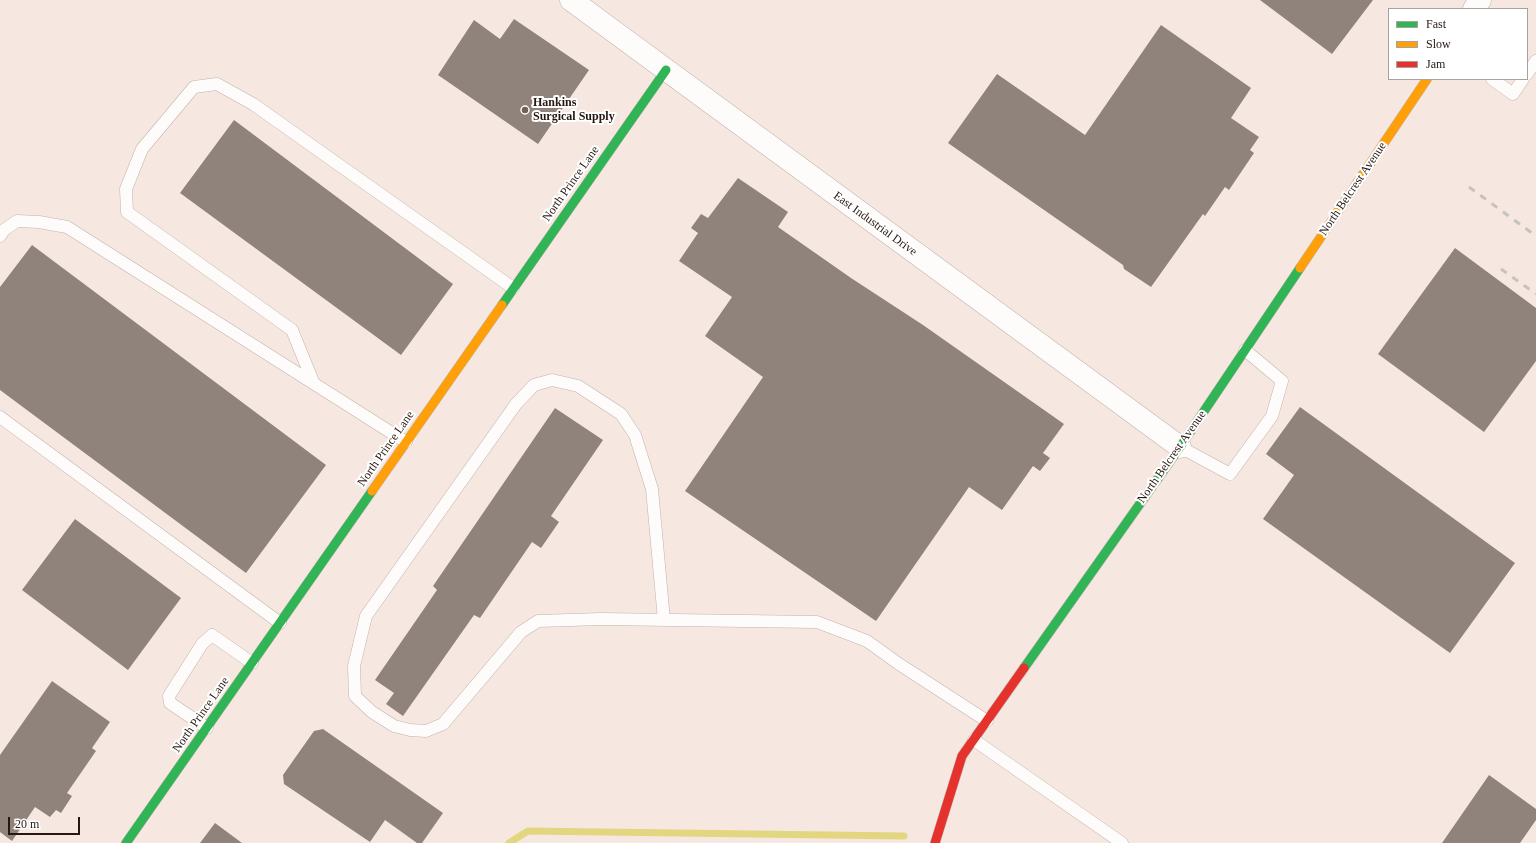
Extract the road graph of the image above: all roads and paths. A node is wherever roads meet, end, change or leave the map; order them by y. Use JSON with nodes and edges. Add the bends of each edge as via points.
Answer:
{"nodes":[{"id":1,"x":572,"y":0,"type":"edge"},
{"id":2,"x":1536,"y":61,"type":"edge"},
{"id":3,"x":666,"y":70,"type":"junction"},
{"id":4,"x":1528,"y":73,"type":"edge"},
{"id":5,"x":1426,"y":80,"type":"edge"},
{"id":6,"x":1493,"y":80,"type":"edge"},
{"id":7,"x":1522,"y":80,"type":"edge"},
{"id":8,"x":0,"y":236,"type":"edge"},
{"id":9,"x":513,"y":288,"type":"junction"},
{"id":10,"x":1245,"y":350,"type":"junction"},
{"id":11,"x":314,"y":384,"type":"junction"},
{"id":12,"x":0,"y":417,"type":"edge"},
{"id":13,"x":406,"y":442,"type":"junction"},
{"id":14,"x":1180,"y":447,"type":"junction"},
{"id":15,"x":664,"y":620,"type":"junction"},
{"id":16,"x":280,"y":623,"type":"junction"},
{"id":17,"x":252,"y":663,"type":"junction"},
{"id":18,"x":987,"y":720,"type":"junction"},
{"id":19,"x":207,"y":728,"type":"junction"},
{"id":20,"x":974,"y":740,"type":"junction"},
{"id":21,"x":126,"y":843,"type":"edge"},
{"id":22,"x":935,"y":843,"type":"edge"},
{"id":23,"x":1122,"y":843,"type":"edge"}],
"edges":[{"from":1,"to":3,"type":"street","name":"East Industrial Drive"},
{"from":2,"to":4,"type":"lane"},
{"from":3,"to":9,"type":"street","name":"North Prince Lane"},
{"from":3,"to":14,"type":"street","name":"East Industrial Drive"},
{"from":5,"to":10,"type":"street","name":"North Belcrest Avenue"},
{"from":6,"to":7,"type":"lane","via":[[1513,94]]},
{"from":8,"to":11,"type":"lane","via":[[17,221],[67,227]]},
{"from":9,"to":11,"type":"lane","via":[[253,104],[217,84],[194,87],[142,149],[126,189],[127,212],[292,330]]},
{"from":9,"to":13,"type":"street","name":"North Prince Lane"},
{"from":10,"to":14,"type":"street","name":"North Belcrest Avenue"},
{"from":10,"to":14,"type":"lane","via":[[1282,381],[1272,416],[1230,474]]},
{"from":11,"to":13,"type":"lane"},
{"from":12,"to":16,"type":"lane"},
{"from":13,"to":16,"type":"street","name":"North Prince Lane"},
{"from":14,"to":18,"type":"street","name":"North Belcrest Avenue"},
{"from":15,"to":15,"type":"lane","via":[[538,621],[521,632],[443,724],[426,731],[394,726],[372,712],[356,696],[354,666],[366,616],[516,404],[534,385],[552,380],[578,386],[622,414],[635,435],[652,489]]},
{"from":15,"to":18,"type":"lane","via":[[817,622],[866,641]]},
{"from":16,"to":17,"type":"street","name":"North Prince Lane"},
{"from":17,"to":19,"type":"street","name":"North Prince Lane"},
{"from":17,"to":19,"type":"lane","via":[[212,635],[202,644],[169,696],[170,703]]},
{"from":18,"to":20,"type":"street","name":"North Belcrest Avenue"},
{"from":19,"to":21,"type":"street","name":"North Prince Lane"},
{"from":20,"to":22,"type":"street","name":"North Belcrest Avenue","via":[[962,756]]},
{"from":20,"to":23,"type":"lane"}]}
